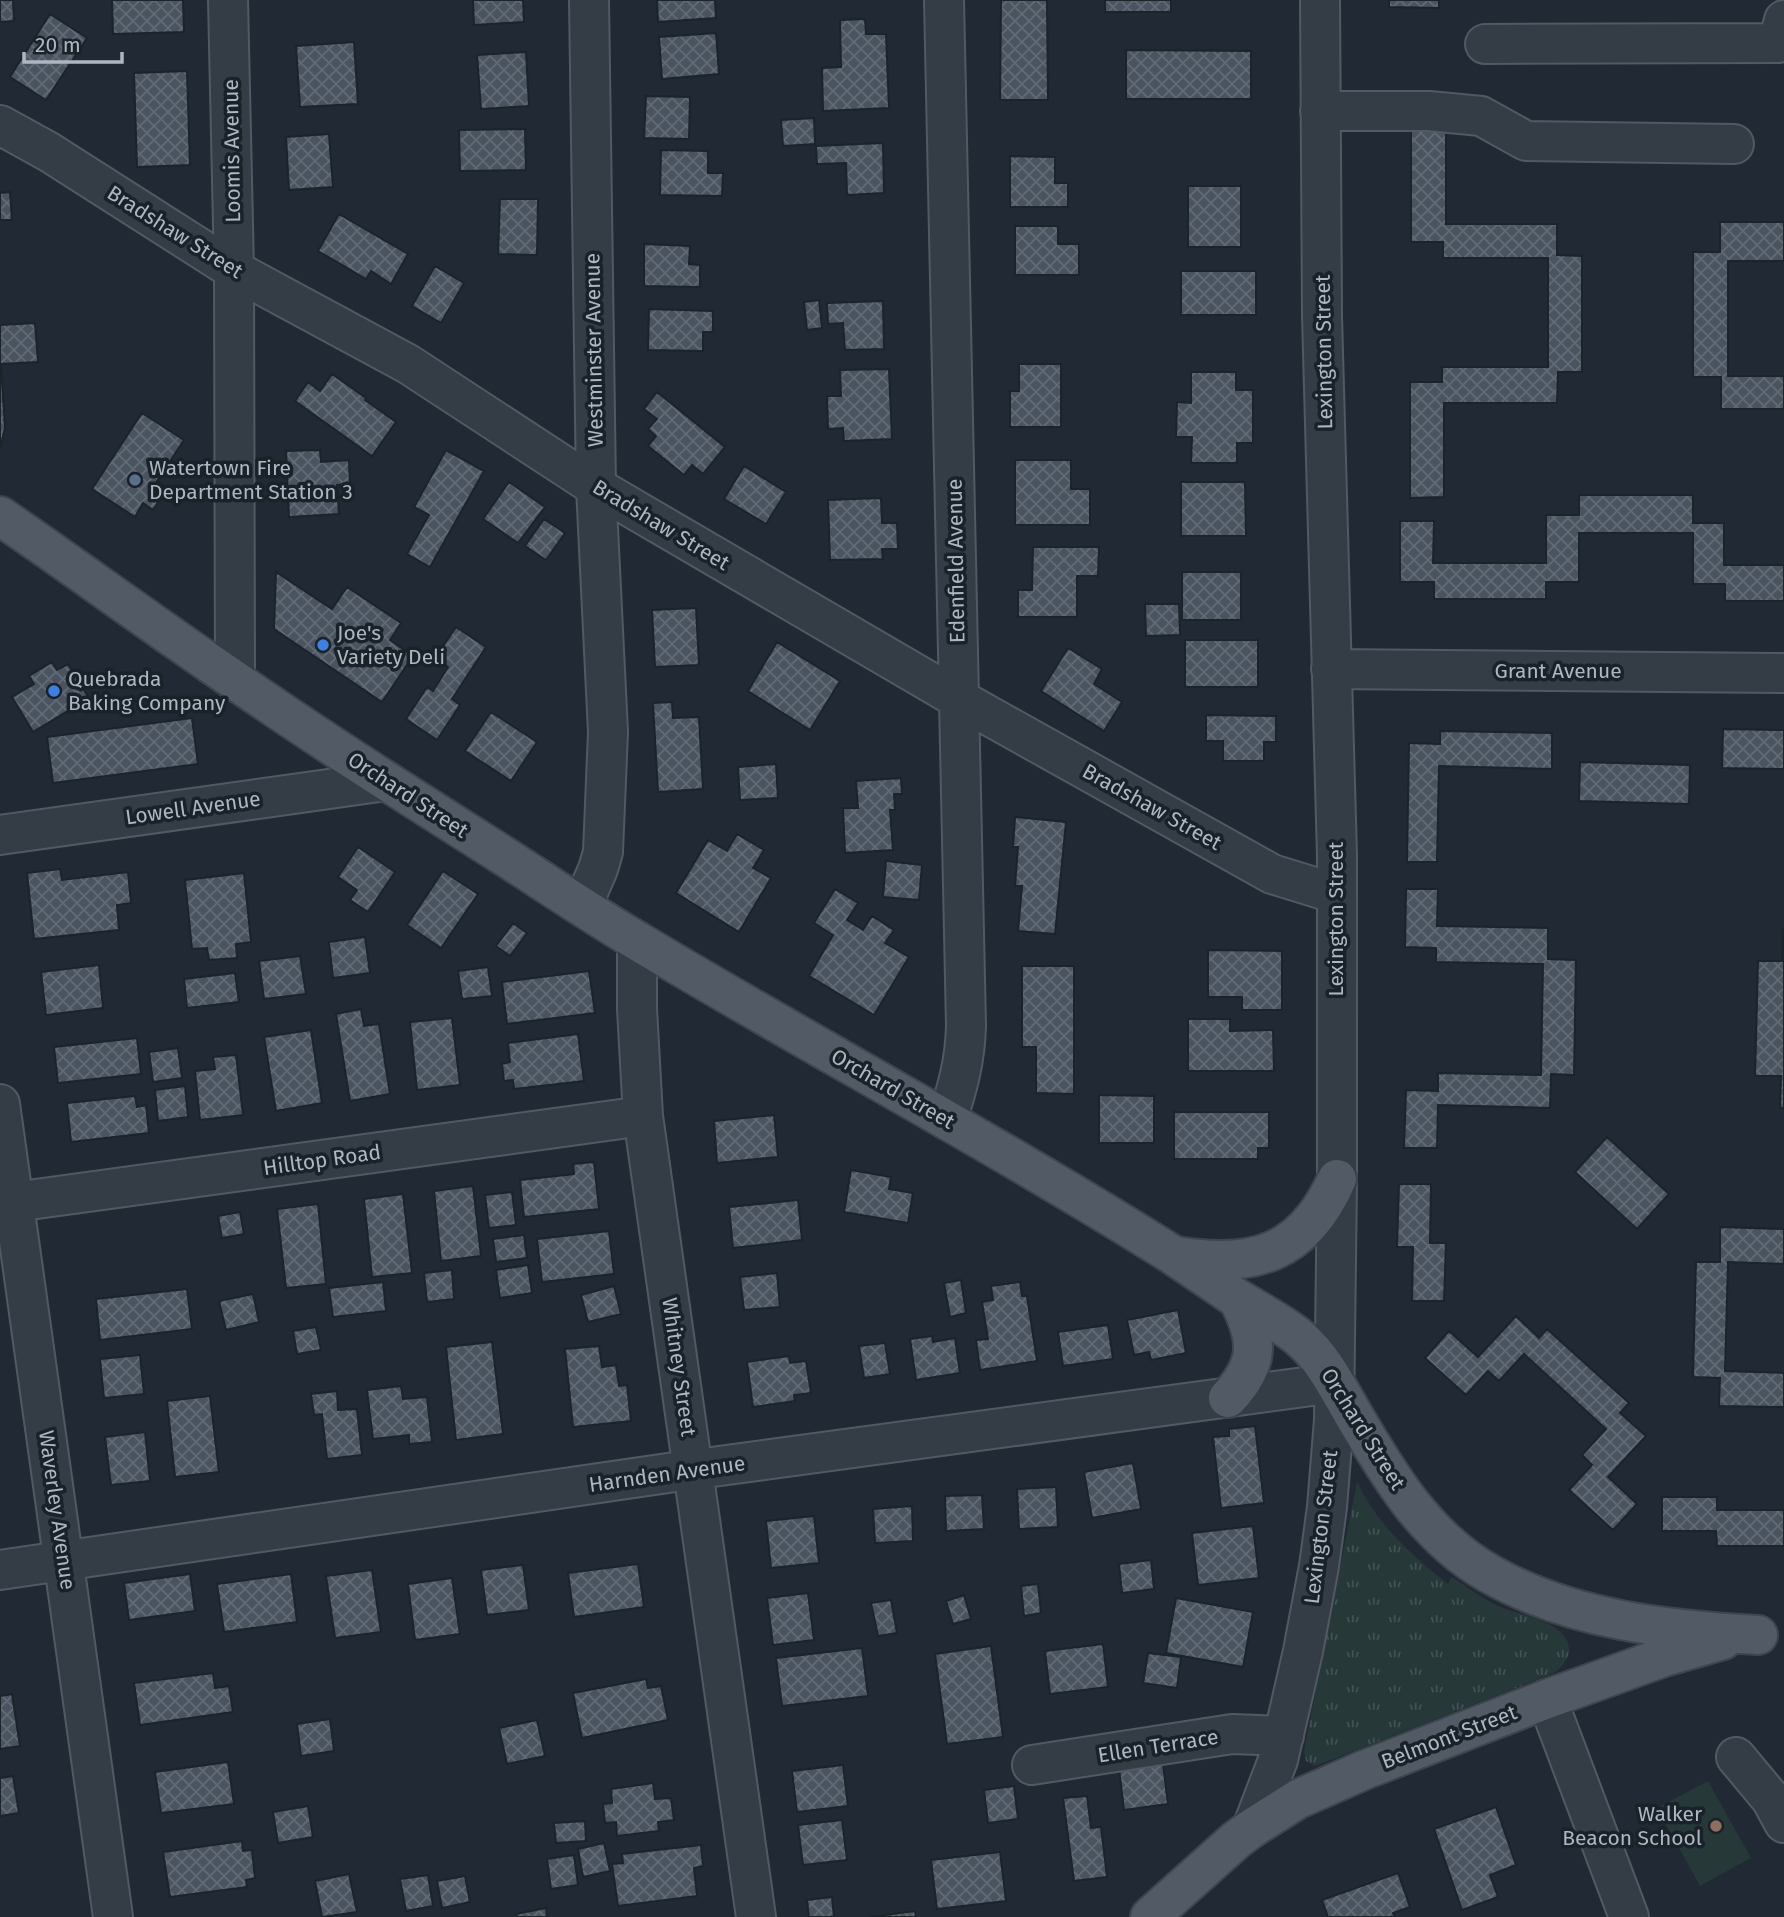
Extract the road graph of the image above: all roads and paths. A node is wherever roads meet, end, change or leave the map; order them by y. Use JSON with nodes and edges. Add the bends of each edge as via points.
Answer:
{"nodes":[{"id":1,"x":228,"y":0,"type":"edge"},
{"id":2,"x":589,"y":0,"type":"edge"},
{"id":3,"x":944,"y":0,"type":"edge"},
{"id":4,"x":1320,"y":0,"type":"edge"},
{"id":5,"x":1784,"y":20,"type":"edge"},
{"id":6,"x":1485,"y":44,"type":"dead end"},
{"id":7,"x":1320,"y":111,"type":"junction"},
{"id":8,"x":0,"y":125,"type":"edge"},
{"id":9,"x":1734,"y":144,"type":"dead end"},
{"id":10,"x":234,"y":270,"type":"junction"},
{"id":11,"x":596,"y":487,"type":"junction"},
{"id":12,"x":0,"y":516,"type":"edge"},
{"id":13,"x":1331,"y":669,"type":"junction"},
{"id":14,"x":1784,"y":673,"type":"edge"},
{"id":15,"x":235,"y":681,"type":"junction"},
{"id":16,"x":958,"y":699,"type":"junction"},
{"id":17,"x":386,"y":781,"type":"junction"},
{"id":18,"x":0,"y":835,"type":"edge"},
{"id":19,"x":1337,"y":894,"type":"junction"},
{"id":20,"x":582,"y":906,"type":"junction"},
{"id":21,"x":637,"y":941,"type":"junction"},
{"id":22,"x":0,"y":1104,"type":"edge"},
{"id":23,"x":643,"y":1116,"type":"junction"},
{"id":24,"x":947,"y":1120,"type":"junction"},
{"id":25,"x":1337,"y":1179,"type":"junction"},
{"id":26,"x":7,"y":1203,"type":"edge"},
{"id":27,"x":1174,"y":1256,"type":"junction"},
{"id":28,"x":1238,"y":1299,"type":"junction"},
{"id":29,"x":1334,"y":1383,"type":"junction"},
{"id":30,"x":1228,"y":1398,"type":"junction"},
{"id":31,"x":693,"y":1470,"type":"junction"},
{"id":32,"x":65,"y":1562,"type":"junction"},
{"id":33,"x":0,"y":1570,"type":"edge"},
{"id":34,"x":1771,"y":1634,"type":"edge"},
{"id":35,"x":1547,"y":1699,"type":"junction"},
{"id":36,"x":1284,"y":1736,"type":"junction"},
{"id":37,"x":1736,"y":1756,"type":"dead end"},
{"id":38,"x":1031,"y":1765,"type":"dead end"},
{"id":39,"x":1784,"y":1823,"type":"edge"},
{"id":40,"x":1252,"y":1828,"type":"junction"},
{"id":41,"x":113,"y":1917,"type":"edge"},
{"id":42,"x":756,"y":1917,"type":"edge"},
{"id":43,"x":1150,"y":1917,"type":"edge"},
{"id":44,"x":1629,"y":1917,"type":"edge"}],
"edges":[{"from":1,"to":10,"type":"street","name":"Loomis Avenue"},
{"from":2,"to":11,"type":"street","name":"Westminster Avenue"},
{"from":3,"to":16,"type":"street","name":"Edenfield Avenue"},
{"from":4,"to":7,"type":"street","name":"Lexington Street"},
{"from":5,"to":6,"type":"street","via":[[1778,43]]},
{"from":7,"to":9,"type":"street","via":[[1481,116],[1526,141]]},
{"from":7,"to":13,"type":"street","name":"Lexington Street"},
{"from":8,"to":10,"type":"street","name":"Bradshaw Street"},
{"from":10,"to":11,"type":"street","name":"Bradshaw Street","via":[[408,364]]},
{"from":10,"to":15,"type":"street","name":"Loomis Avenue"},
{"from":11,"to":16,"type":"street","name":"Bradshaw Street"},
{"from":11,"to":20,"type":"street","name":"Westminster Avenue","via":[[608,732],[603,852]]},
{"from":12,"to":15,"type":"main road","name":"Orchard Street"},
{"from":13,"to":14,"type":"street","name":"Grant Avenue"},
{"from":13,"to":19,"type":"street","name":"Lexington Street"},
{"from":15,"to":17,"type":"main road","name":"Orchard Street"},
{"from":16,"to":19,"type":"street","name":"Bradshaw Street","via":[[1272,874]]},
{"from":16,"to":24,"type":"street","name":"Edenfield Avenue","via":[[967,1026],[961,1076]]},
{"from":17,"to":18,"type":"street","name":"Lowell Avenue"},
{"from":17,"to":20,"type":"main road","name":"Orchard Street"},
{"from":19,"to":25,"type":"street","name":"Lexington Street"},
{"from":20,"to":21,"type":"main road","name":"Orchard Street"},
{"from":21,"to":23,"type":"street","name":"Whitney Street"},
{"from":21,"to":24,"type":"main road","name":"Orchard Street"},
{"from":22,"to":26,"type":"street","name":"Waverley Avenue"},
{"from":23,"to":26,"type":"street","name":"Hilltop Road"},
{"from":23,"to":31,"type":"street","name":"Whitney Street"},
{"from":24,"to":27,"type":"main road","name":"Orchard Street"},
{"from":25,"to":27,"type":"main road","via":[[1319,1213],[1282,1248],[1227,1261]]},
{"from":25,"to":29,"type":"street","name":"Lexington Street"},
{"from":26,"to":32,"type":"street","name":"Waverley Avenue"},
{"from":27,"to":28,"type":"main road","name":"Orchard Street"},
{"from":28,"to":29,"type":"main road","name":"Orchard Street","via":[[1305,1342]]},
{"from":28,"to":30,"type":"main road","via":[[1250,1325],[1252,1361],[1244,1380]]},
{"from":29,"to":30,"type":"street","name":"Harnden Avenue"},
{"from":29,"to":34,"type":"main road","name":"Orchard Street","via":[[1417,1513],[1457,1552],[1490,1574],[1592,1614],[1669,1627]]},
{"from":29,"to":36,"type":"street","name":"Lexington Street","via":[[1330,1478],[1321,1547]]},
{"from":30,"to":31,"type":"street","name":"Harnden Avenue"},
{"from":31,"to":32,"type":"street","name":"Harnden Avenue"},
{"from":31,"to":42,"type":"street","name":"Whitney Street"},
{"from":32,"to":33,"type":"street","name":"Harnden Avenue"},
{"from":32,"to":41,"type":"street","name":"Waverley Avenue"},
{"from":34,"to":35,"type":"main road","name":"Belmont Street","via":[[1687,1650]]},
{"from":35,"to":40,"type":"main road","name":"Belmont Street","via":[[1317,1790]]},
{"from":35,"to":44,"type":"street"},
{"from":36,"to":38,"type":"street","name":"Ellen Terrace","via":[[1232,1734]]},
{"from":36,"to":40,"type":"street","name":"Lexington Street"},
{"from":37,"to":39,"type":"street"},
{"from":40,"to":43,"type":"main road","name":"Belmont Street"}]}
